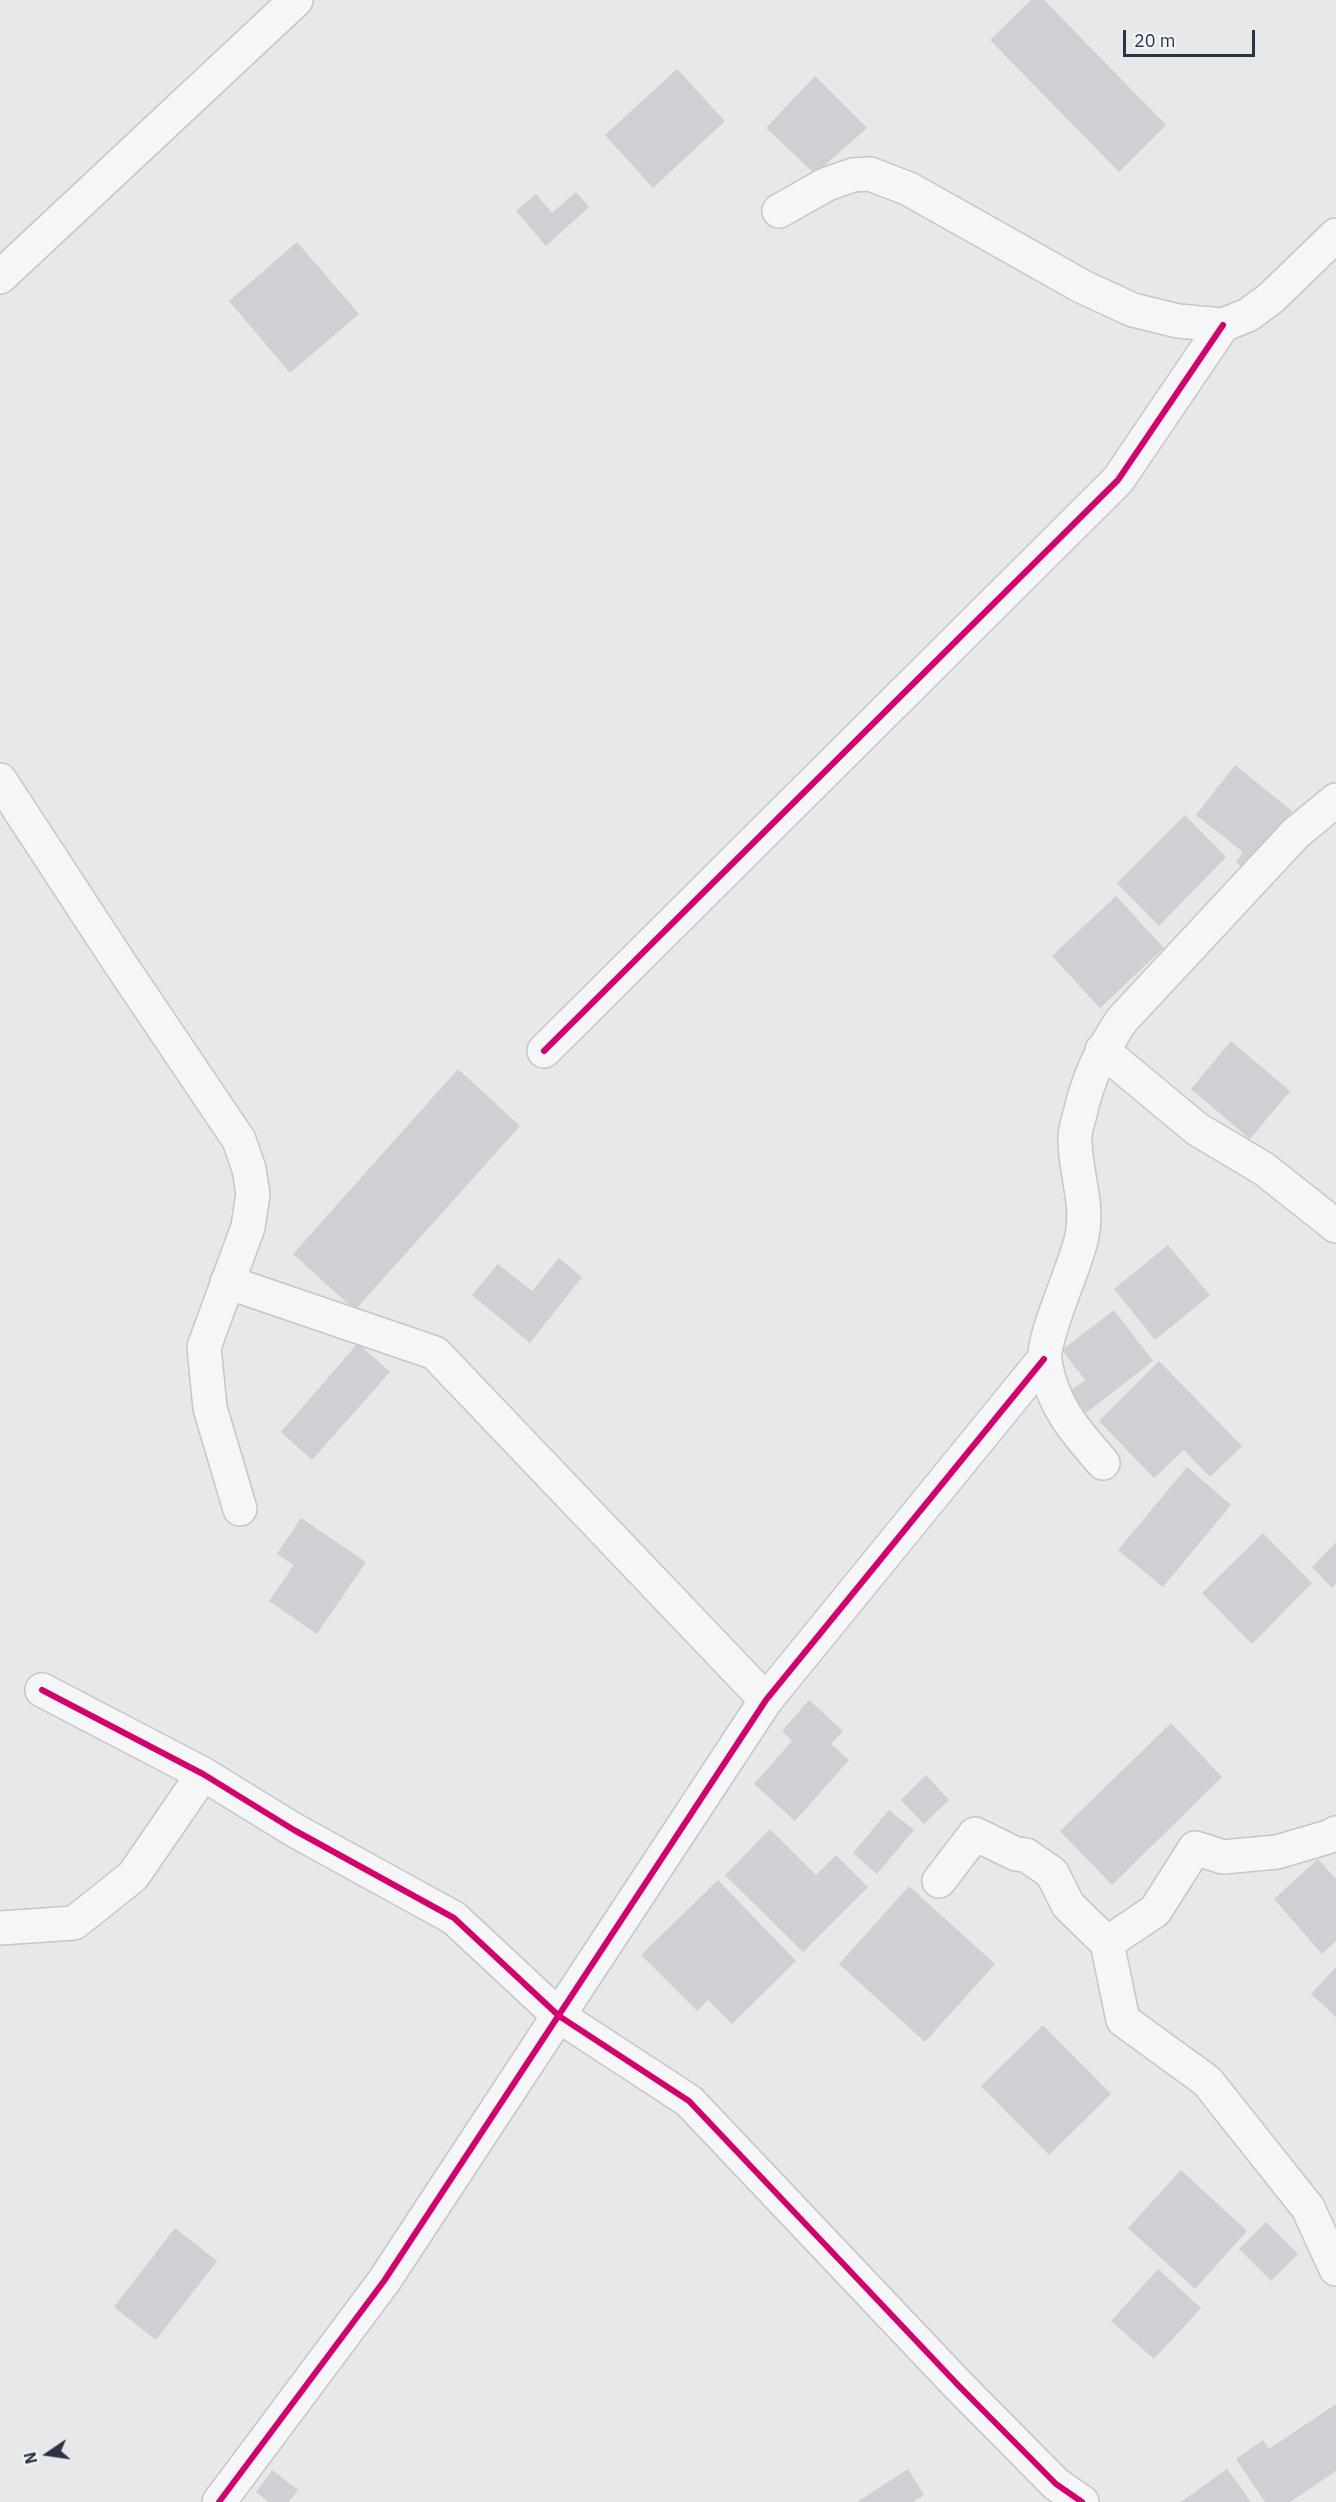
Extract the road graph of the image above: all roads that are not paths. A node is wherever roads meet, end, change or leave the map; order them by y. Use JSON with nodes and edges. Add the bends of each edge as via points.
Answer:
{"nodes":[{"id":1,"x":296,"y":0,"type":"edge"},
{"id":2,"x":779,"y":211,"type":"dead end"},
{"id":3,"x":1336,"y":235,"type":"edge"},
{"id":4,"x":0,"y":278,"type":"edge"},
{"id":5,"x":1223,"y":325,"type":"junction"},
{"id":6,"x":0,"y":780,"type":"edge"},
{"id":7,"x":1336,"y":800,"type":"edge"},
{"id":8,"x":1102,"y":1050,"type":"junction"},
{"id":9,"x":544,"y":1051,"type":"dead end"},
{"id":10,"x":1336,"y":1226,"type":"edge"},
{"id":11,"x":227,"y":1282,"type":"junction"},
{"id":12,"x":1044,"y":1359,"type":"junction"},
{"id":13,"x":1103,"y":1463,"type":"dead end"},
{"id":14,"x":240,"y":1509,"type":"dead end"},
{"id":15,"x":42,"y":1690,"type":"dead end"},
{"id":16,"x":766,"y":1700,"type":"junction"},
{"id":17,"x":203,"y":1774,"type":"junction"},
{"id":18,"x":1336,"y":1833,"type":"edge"},
{"id":19,"x":939,"y":1881,"type":"dead end"},
{"id":20,"x":0,"y":1928,"type":"edge"},
{"id":21,"x":1107,"y":1943,"type":"junction"},
{"id":22,"x":559,"y":2016,"type":"junction"},
{"id":23,"x":1336,"y":2269,"type":"edge"},
{"id":24,"x":219,"y":2502,"type":"edge"},
{"id":25,"x":1082,"y":2502,"type":"edge"}],
"edges":[{"from":1,"to":4,"type":"street"},
{"from":2,"to":5,"type":"street","via":[[827,184],[870,174],[909,189],[1083,287],[1133,310],[1178,321]]},
{"from":3,"to":5,"type":"street","via":[[1271,298],[1248,315]]},
{"from":5,"to":9,"type":"street","via":[[1118,480]]},
{"from":6,"to":11,"type":"street","via":[[239,1140],[253,1194],[248,1227]]},
{"from":7,"to":8,"type":"street","via":[[1288,841],[1122,1020]]},
{"from":8,"to":10,"type":"street","via":[[1197,1129],[1264,1169]]},
{"from":8,"to":12,"type":"street","via":[[1085,1092],[1075,1135],[1084,1203],[1082,1234]]},
{"from":11,"to":14,"type":"street","via":[[204,1347],[205,1376],[210,1408]]},
{"from":11,"to":16,"type":"street","via":[[435,1353]]},
{"from":12,"to":13,"type":"street","via":[[1050,1386],[1067,1421]]},
{"from":12,"to":16,"type":"street"},
{"from":15,"to":17,"type":"street"},
{"from":16,"to":22,"type":"street"},
{"from":17,"to":20,"type":"street","via":[[133,1876],[74,1923]]},
{"from":17,"to":22,"type":"street","via":[[294,1830],[454,1918]]},
{"from":18,"to":21,"type":"street","via":[[1277,1852],[1223,1857],[1195,1848],[1155,1911]]},
{"from":19,"to":21,"type":"street","via":[[975,1834],[1026,1855],[1052,1873],[1068,1905]]},
{"from":21,"to":23,"type":"street","via":[[1123,2020],[1206,2081],[1308,2208]]},
{"from":22,"to":24,"type":"street","via":[[384,2280]]},
{"from":22,"to":25,"type":"street","via":[[689,2101],[958,2385],[1056,2484]]}]}
